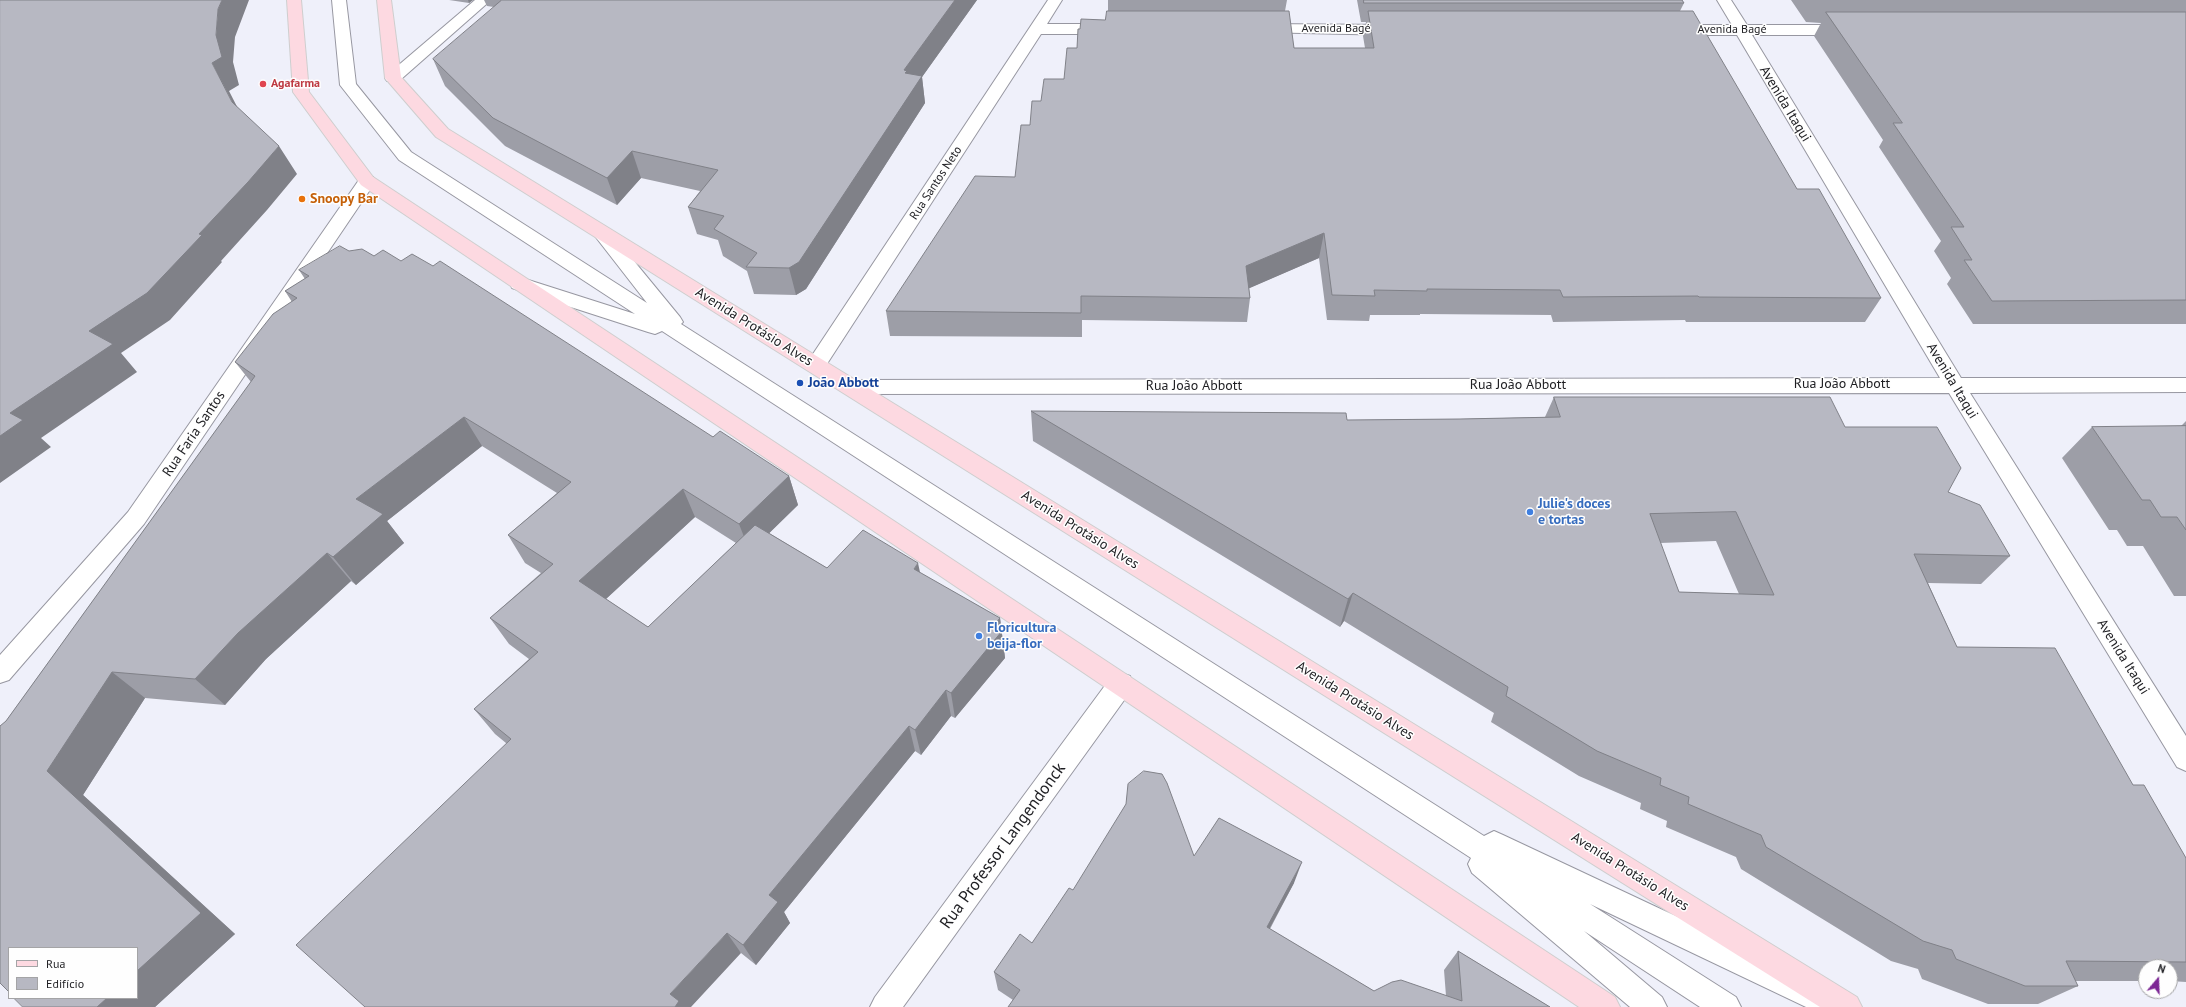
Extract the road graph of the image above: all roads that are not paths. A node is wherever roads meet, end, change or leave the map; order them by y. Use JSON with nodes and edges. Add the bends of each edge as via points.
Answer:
{"nodes":[{"id":1,"x":294,"y":0,"type":"edge"},
{"id":2,"x":339,"y":0,"type":"edge"},
{"id":3,"x":384,"y":0,"type":"edge"},
{"id":4,"x":484,"y":0,"type":"edge"},
{"id":5,"x":1056,"y":0,"type":"edge"},
{"id":6,"x":1724,"y":0,"type":"edge"},
{"id":7,"x":1038,"y":29,"type":"junction"},
{"id":8,"x":1126,"y":29,"type":"edge"},
{"id":9,"x":1246,"y":29,"type":"edge"},
{"id":10,"x":1413,"y":30,"type":"edge"},
{"id":11,"x":1661,"y":30,"type":"edge"},
{"id":12,"x":1741,"y":30,"type":"junction"},
{"id":13,"x":1860,"y":30,"type":"edge"},
{"id":14,"x":393,"y":78,"type":"junction"},
{"id":15,"x":367,"y":181,"type":"junction"},
{"id":16,"x":600,"y":231,"type":"junction"},
{"id":17,"x":520,"y":283,"type":"junction"},
{"id":18,"x":685,"y":336,"type":"junction"},
{"id":19,"x":816,"y":365,"type":"junction"},
{"id":20,"x":1954,"y":384,"type":"junction"},
{"id":21,"x":2186,"y":385,"type":"edge"},
{"id":22,"x":850,"y":387,"type":"junction"},
{"id":23,"x":0,"y":672,"type":"edge"},
{"id":24,"x":1121,"y":684,"type":"junction"},
{"id":25,"x":2186,"y":759,"type":"edge"},
{"id":26,"x":1413,"y":805,"type":"junction"},
{"id":27,"x":885,"y":1007,"type":"edge"},
{"id":28,"x":1605,"y":1007,"type":"edge"},
{"id":29,"x":1652,"y":1007,"type":"edge"},
{"id":30,"x":1726,"y":1007,"type":"edge"},
{"id":31,"x":1838,"y":1007,"type":"edge"},
{"id":32,"x":1847,"y":1007,"type":"edge"}],
"edges":[{"from":1,"to":15,"type":"main road","via":[[301,92]]},
{"from":2,"to":18,"type":"street","via":[[348,85],[405,156]]},
{"from":3,"to":14,"type":"main road"},
{"from":4,"to":14,"type":"street"},
{"from":5,"to":7,"type":"street","name":"Rua Santos Neto"},
{"from":6,"to":12,"type":"street","name":"Avenida Itaqui"},
{"from":7,"to":8,"type":"street"},
{"from":7,"to":19,"type":"street","name":"Rua Santos Neto"},
{"from":9,"to":10,"type":"street","name":"Avenida Bagé"},
{"from":11,"to":12,"type":"street","name":"Avenida Bagé"},
{"from":12,"to":13,"type":"street","name":"Avenida Bagé"},
{"from":12,"to":20,"type":"street","name":"Avenida Itaqui"},
{"from":14,"to":16,"type":"main road","name":"Avenida Protásio Alves","via":[[442,133]]},
{"from":15,"to":17,"type":"main road"},
{"from":15,"to":23,"type":"street","name":"Rua Faria Santos","via":[[136,518]]},
{"from":16,"to":18,"type":"street"},
{"from":16,"to":19,"type":"main road","name":"Avenida Protásio Alves"},
{"from":17,"to":18,"type":"street"},
{"from":17,"to":24,"type":"main road"},
{"from":18,"to":26,"type":"street"},
{"from":19,"to":22,"type":"main road","name":"Avenida Protásio Alves"},
{"from":20,"to":21,"type":"street","name":"Rua João Abbott"},
{"from":20,"to":22,"type":"street","name":"Rua João Abbott"},
{"from":20,"to":25,"type":"street","name":"Avenida Itaqui"},
{"from":22,"to":32,"type":"main road","name":"Avenida Protásio Alves"},
{"from":24,"to":27,"type":"street","name":"Rua Professor Langendonck"},
{"from":24,"to":28,"type":"main road"},
{"from":26,"to":29,"type":"street"},
{"from":26,"to":30,"type":"street"},
{"from":26,"to":31,"type":"street"}]}
